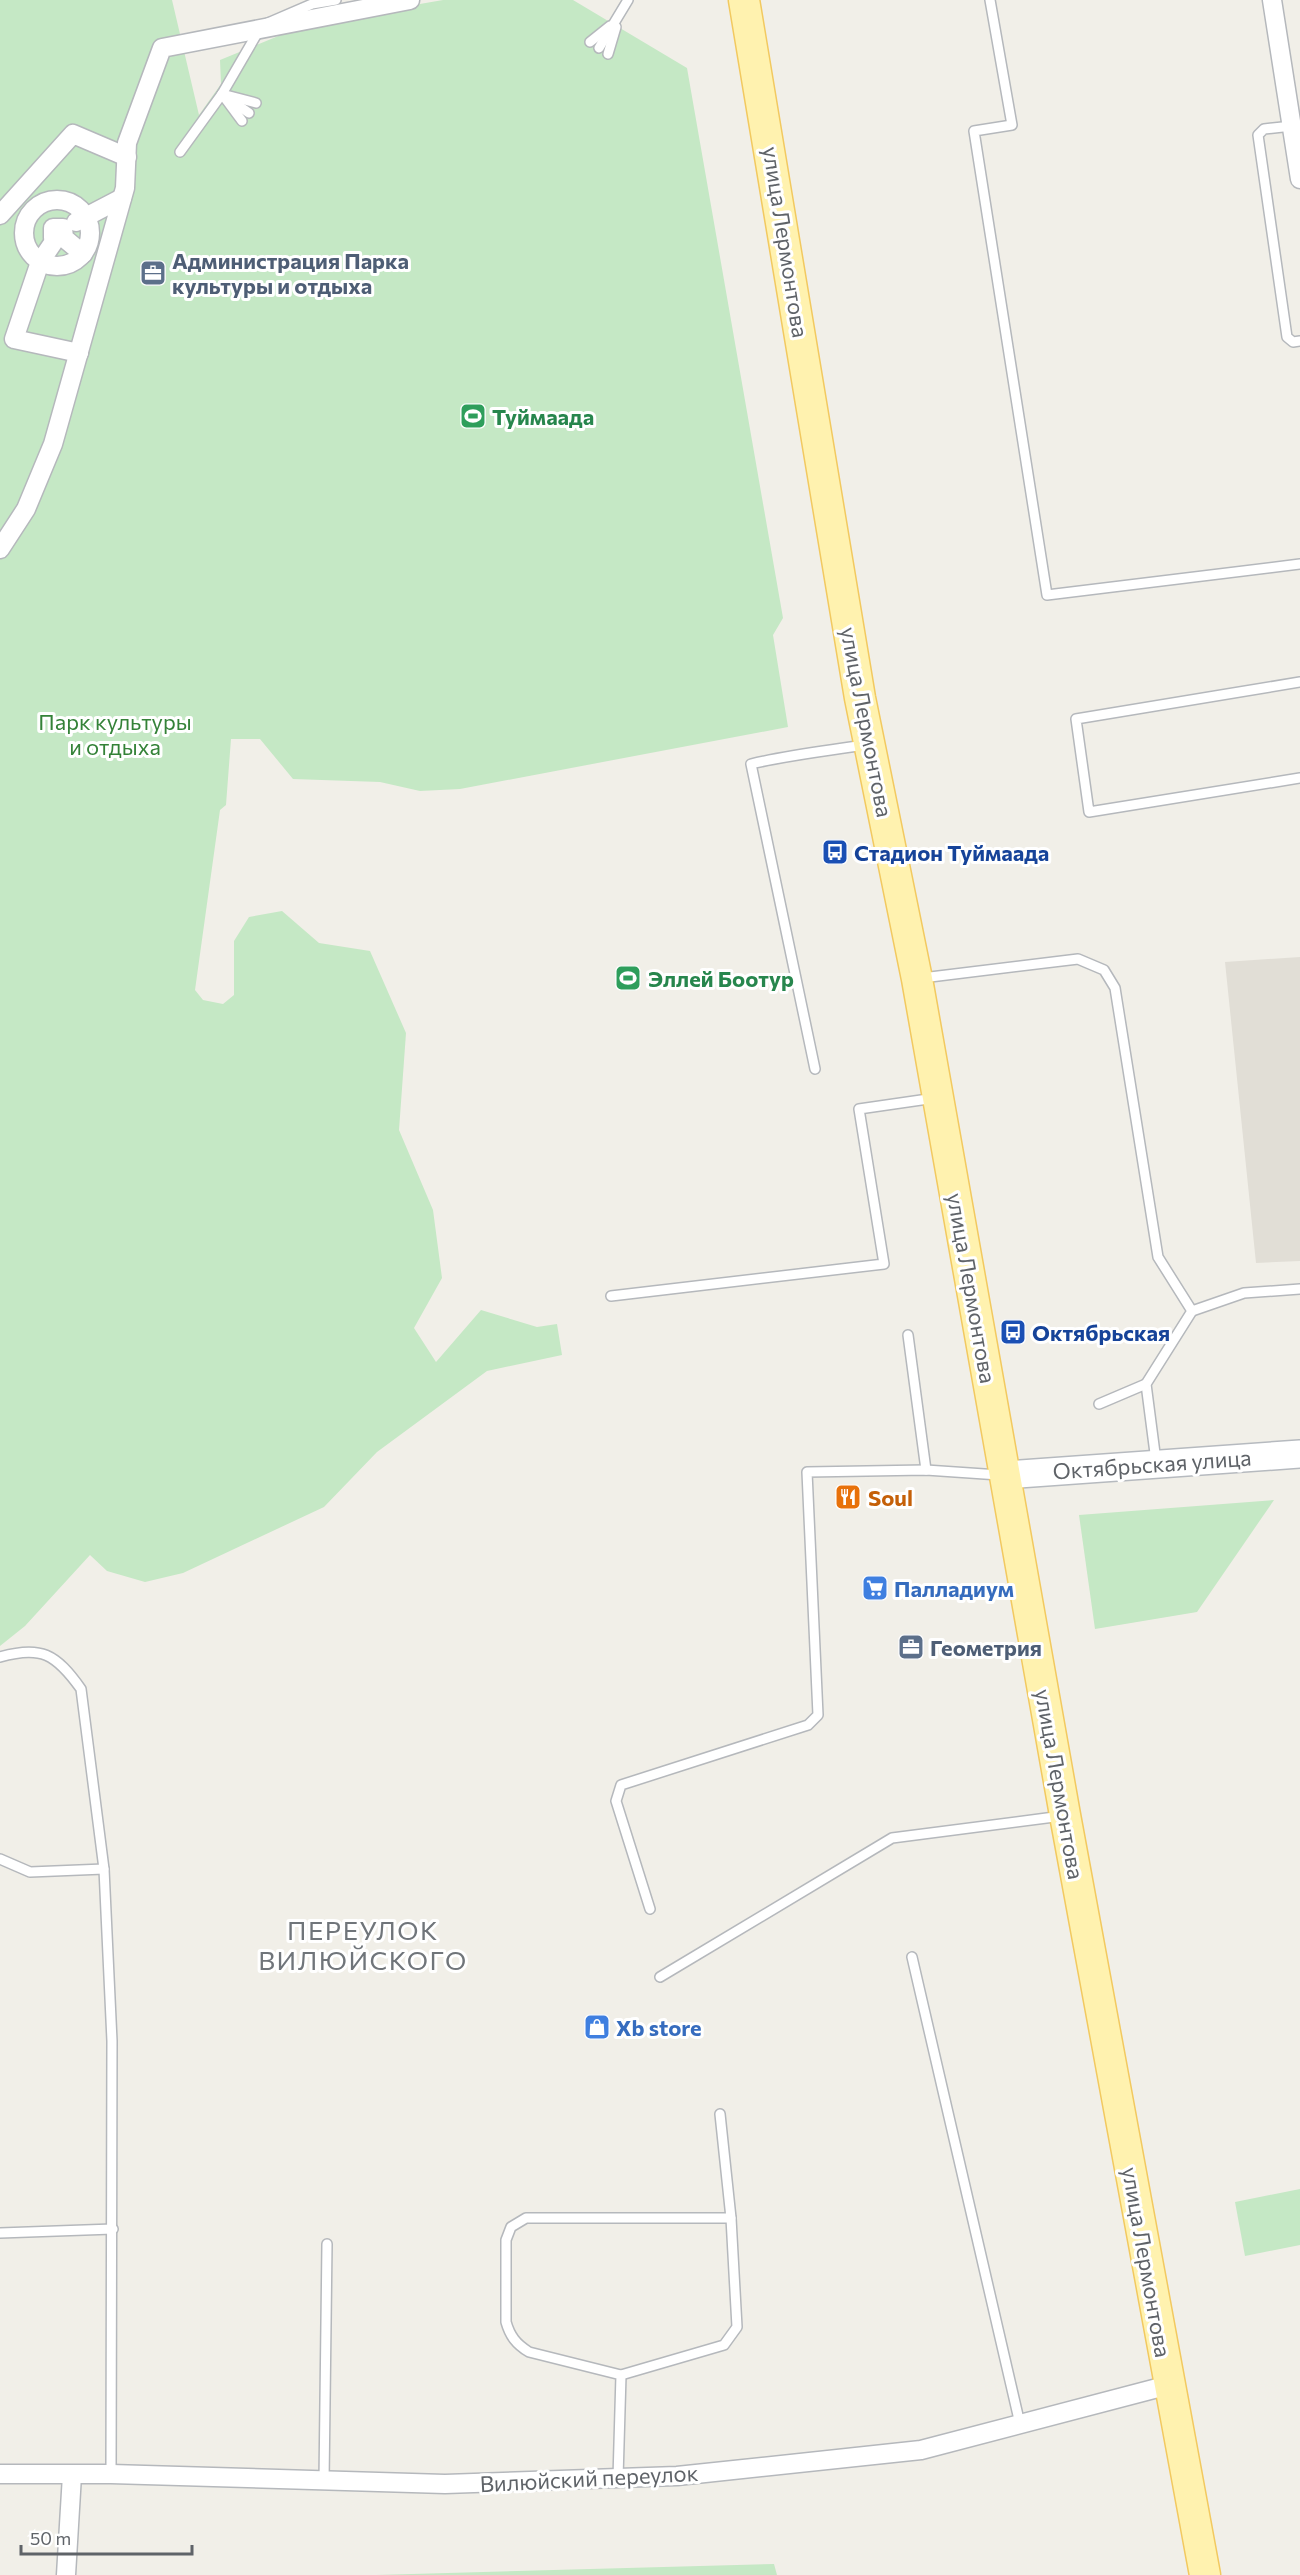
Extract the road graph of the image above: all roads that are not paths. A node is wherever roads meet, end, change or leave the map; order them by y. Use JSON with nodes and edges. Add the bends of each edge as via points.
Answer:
{"nodes":[{"id":1,"x":336,"y":0,"type":"edge"},
{"id":2,"x":410,"y":0,"type":"edge"},
{"id":3,"x":628,"y":0,"type":"edge"},
{"id":4,"x":744,"y":0,"type":"edge"},
{"id":5,"x":990,"y":0,"type":"edge"},
{"id":6,"x":1272,"y":0,"type":"edge"},
{"id":7,"x":618,"y":19,"type":"junction"},
{"id":8,"x":262,"y":26,"type":"junction"},
{"id":9,"x":590,"y":42,"type":"dead end"},
{"id":10,"x":599,"y":48,"type":"dead end"},
{"id":11,"x":608,"y":54,"type":"dead end"},
{"id":12,"x":222,"y":94,"type":"junction"},
{"id":13,"x":256,"y":103,"type":"dead end"},
{"id":14,"x":249,"y":113,"type":"dead end"},
{"id":15,"x":242,"y":121,"type":"dead end"},
{"id":16,"x":1292,"y":126,"type":"junction"},
{"id":17,"x":180,"y":152,"type":"dead end"},
{"id":18,"x":127,"y":158,"type":"junction"},
{"id":19,"x":1300,"y":179,"type":"edge"},
{"id":20,"x":122,"y":198,"type":"junction"},
{"id":21,"x":44,"y":202,"type":"junction"},
{"id":22,"x":0,"y":215,"type":"edge"},
{"id":23,"x":86,"y":217,"type":"junction"},
{"id":24,"x":24,"y":230,"type":"junction"},
{"id":25,"x":58,"y":233,"type":"junction"},
{"id":26,"x":83,"y":254,"type":"junction"},
{"id":27,"x":40,"y":262,"type":"junction"},
{"id":28,"x":1300,"y":341,"type":"edge"},
{"id":29,"x":79,"y":353,"type":"junction"},
{"id":30,"x":0,"y":549,"type":"edge"},
{"id":31,"x":1300,"y":564,"type":"edge"},
{"id":32,"x":1300,"y":682,"type":"edge"},
{"id":33,"x":870,"y":744,"type":"junction"},
{"id":34,"x":1300,"y":778,"type":"edge"},
{"id":35,"x":917,"y":979,"type":"junction"},
{"id":36,"x":815,"y":1069,"type":"dead end"},
{"id":37,"x":938,"y":1098,"type":"junction"},
{"id":38,"x":1300,"y":1289,"type":"edge"},
{"id":39,"x":611,"y":1296,"type":"dead end"},
{"id":40,"x":1192,"y":1311,"type":"junction"},
{"id":41,"x":908,"y":1335,"type":"dead end"},
{"id":42,"x":1146,"y":1384,"type":"junction"},
{"id":43,"x":1099,"y":1404,"type":"dead end"},
{"id":44,"x":1300,"y":1454,"type":"edge"},
{"id":45,"x":1156,"y":1464,"type":"junction"},
{"id":46,"x":926,"y":1470,"type":"junction"},
{"id":47,"x":1005,"y":1475,"type":"junction"},
{"id":48,"x":0,"y":1657,"type":"edge"},
{"id":49,"x":1065,"y":1815,"type":"junction"},
{"id":50,"x":0,"y":1859,"type":"edge"},
{"id":51,"x":104,"y":1869,"type":"junction"},
{"id":52,"x":650,"y":1909,"type":"dead end"},
{"id":53,"x":912,"y":1957,"type":"dead end"},
{"id":54,"x":660,"y":1977,"type":"dead end"},
{"id":55,"x":720,"y":2114,"type":"dead end"},
{"id":56,"x":731,"y":2218,"type":"junction"},
{"id":57,"x":113,"y":2229,"type":"junction"},
{"id":58,"x":0,"y":2233,"type":"edge"},
{"id":59,"x":327,"y":2244,"type":"dead end"},
{"id":60,"x":621,"y":2375,"type":"junction"},
{"id":61,"x":1169,"y":2385,"type":"junction"},
{"id":62,"x":1020,"y":2424,"type":"junction"},
{"id":63,"x":0,"y":2474,"type":"edge"},
{"id":64,"x":111,"y":2474,"type":"junction"},
{"id":65,"x":72,"y":2475,"type":"junction"},
{"id":66,"x":618,"y":2478,"type":"junction"},
{"id":67,"x":324,"y":2481,"type":"junction"},
{"id":68,"x":66,"y":2575,"type":"edge"},
{"id":69,"x":1205,"y":2575,"type":"edge"}],
"edges":[{"from":1,"to":8,"type":"lane","via":[[312,4]]},
{"from":2,"to":8,"type":"street"},
{"from":3,"to":7,"type":"lane"},
{"from":4,"to":33,"type":"main road","name":"улица Лермонтова"},
{"from":5,"to":31,"type":"lane","via":[[1012,125],[974,131],[1047,595]]},
{"from":6,"to":16,"type":"street"},
{"from":7,"to":9,"type":"lane"},
{"from":7,"to":10,"type":"lane"},
{"from":7,"to":11,"type":"lane"},
{"from":8,"to":12,"type":"lane"},
{"from":8,"to":18,"type":"street","via":[[162,48],[128,143]]},
{"from":12,"to":13,"type":"lane"},
{"from":12,"to":14,"type":"lane"},
{"from":12,"to":15,"type":"lane"},
{"from":12,"to":17,"type":"lane"},
{"from":16,"to":19,"type":"street"},
{"from":16,"to":28,"type":"lane","via":[[1264,129],[1258,135],[1287,337],[1293,342]]},
{"from":18,"to":20,"type":"street"},
{"from":18,"to":22,"type":"street","via":[[73,134]]},
{"from":20,"to":23,"type":"street"},
{"from":20,"to":29,"type":"street"},
{"from":21,"to":23,"type":"street","via":[[68,201]]},
{"from":21,"to":24,"type":"street","via":[[28,216]]},
{"from":21,"to":25,"type":"street"},
{"from":23,"to":25,"type":"street"},
{"from":23,"to":26,"type":"street","via":[[90,238]]},
{"from":24,"to":25,"type":"street"},
{"from":24,"to":27,"type":"street","via":[[27,248]]},
{"from":25,"to":26,"type":"street"},
{"from":25,"to":27,"type":"street"},
{"from":26,"to":27,"type":"street","via":[[66,265]]},
{"from":27,"to":29,"type":"street","via":[[14,339]]},
{"from":29,"to":30,"type":"street","via":[[54,444],[26,509]]},
{"from":32,"to":34,"type":"lane","via":[[1076,719],[1089,812]]},
{"from":33,"to":35,"type":"main road","name":"улица Лермонтова"},
{"from":33,"to":36,"type":"lane","via":[[751,764]]},
{"from":35,"to":37,"type":"main road","name":"улица Лермонтова"},
{"from":35,"to":40,"type":"lane","via":[[1078,959],[1104,970],[1114,988],[1158,1257]]},
{"from":37,"to":39,"type":"lane","via":[[859,1109],[884,1264]]},
{"from":37,"to":47,"type":"main road","name":"улица Лермонтова"},
{"from":38,"to":40,"type":"lane","via":[[1244,1293]]},
{"from":40,"to":42,"type":"lane"},
{"from":41,"to":46,"type":"lane"},
{"from":42,"to":43,"type":"lane"},
{"from":42,"to":45,"type":"lane"},
{"from":44,"to":45,"type":"street","name":"Октябрьская улица"},
{"from":45,"to":47,"type":"street","name":"Октябрьская улица"},
{"from":46,"to":47,"type":"lane"},
{"from":46,"to":52,"type":"lane","via":[[807,1472],[818,1715],[808,1725],[621,1785],[616,1801]]},
{"from":47,"to":49,"type":"main road","name":"улица Лермонтова"},
{"from":48,"to":51,"type":"lane","via":[[26,1650],[49,1656],[66,1669],[81,1689]]},
{"from":49,"to":54,"type":"lane","via":[[892,1838]]},
{"from":49,"to":61,"type":"main road","name":"улица Лермонтова"},
{"from":50,"to":51,"type":"lane","via":[[30,1872]]},
{"from":51,"to":57,"type":"lane","via":[[112,2042]]},
{"from":53,"to":62,"type":"lane"},
{"from":55,"to":56,"type":"lane"},
{"from":56,"to":60,"type":"lane","via":[[737,2326],[731,2336],[724,2345]]},
{"from":56,"to":60,"type":"lane","via":[[526,2218],[511,2227],[506,2240],[506,2322],[510,2334],[529,2352]]},
{"from":57,"to":58,"type":"lane"},
{"from":57,"to":64,"type":"lane"},
{"from":59,"to":67,"type":"lane"},
{"from":60,"to":66,"type":"lane"},
{"from":61,"to":62,"type":"street","name":"Вилюйский переулок"},
{"from":61,"to":69,"type":"main road","name":"улица Лермонтова"},
{"from":62,"to":66,"type":"street","name":"Вилюйский переулок","via":[[921,2450],[677,2476]]},
{"from":63,"to":65,"type":"street","name":"Вилюйский переулок"},
{"from":64,"to":65,"type":"street","name":"Вилюйский переулок"},
{"from":64,"to":67,"type":"street","name":"Вилюйский переулок"},
{"from":65,"to":68,"type":"street"},
{"from":66,"to":67,"type":"street","name":"Вилюйский переулок","via":[[445,2484]]}]}
